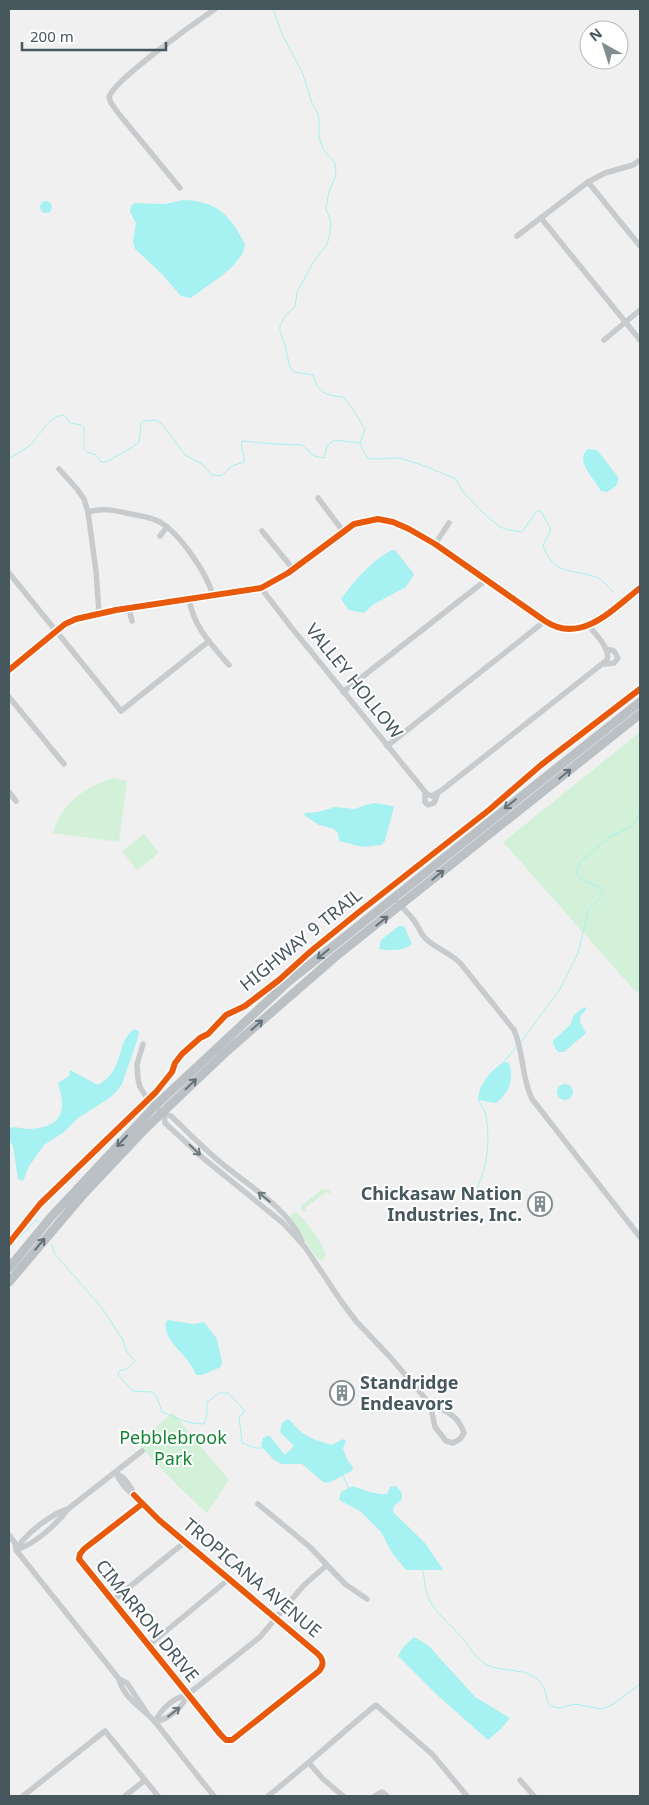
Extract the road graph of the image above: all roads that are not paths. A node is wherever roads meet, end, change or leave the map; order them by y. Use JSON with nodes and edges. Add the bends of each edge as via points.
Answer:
{"nodes":[{"id":1,"x":215,"y":9,"type":"edge"},
{"id":2,"x":640,"y":160,"type":"edge"},
{"id":3,"x":588,"y":182,"type":"junction"},
{"id":4,"x":180,"y":188,"type":"dead end"},
{"id":5,"x":541,"y":218,"type":"junction"},
{"id":6,"x":517,"y":236,"type":"dead end"},
{"id":7,"x":640,"y":246,"type":"edge"},
{"id":8,"x":640,"y":310,"type":"edge"},
{"id":9,"x":626,"y":322,"type":"junction"},
{"id":10,"x":604,"y":340,"type":"dead end"},
{"id":11,"x":640,"y":340,"type":"edge"},
{"id":12,"x":59,"y":469,"type":"dead end"},
{"id":13,"x":318,"y":498,"type":"dead end"},
{"id":14,"x":88,"y":512,"type":"junction"},
{"id":15,"x":449,"y":523,"type":"dead end"},
{"id":16,"x":167,"y":527,"type":"junction"},
{"id":17,"x":262,"y":531,"type":"dead end"},
{"id":18,"x":343,"y":531,"type":"junction"},
{"id":19,"x":160,"y":536,"type":"dead end"},
{"id":20,"x":434,"y":544,"type":"junction"},
{"id":21,"x":293,"y":569,"type":"junction"},
{"id":22,"x":9,"y":573,"type":"edge"},
{"id":23,"x":486,"y":580,"type":"junction"},
{"id":24,"x":261,"y":588,"type":"junction"},
{"id":25,"x":640,"y":588,"type":"edge"},
{"id":26,"x":213,"y":596,"type":"junction"},
{"id":27,"x":188,"y":600,"type":"junction"},
{"id":28,"x":129,"y":608,"type":"junction"},
{"id":29,"x":99,"y":614,"type":"junction"},
{"id":30,"x":132,"y":620,"type":"dead end"},
{"id":31,"x":545,"y":621,"type":"junction"},
{"id":32,"x":589,"y":626,"type":"junction"},
{"id":33,"x":56,"y":631,"type":"junction"},
{"id":34,"x":209,"y":641,"type":"junction"},
{"id":35,"x":606,"y":649,"type":"junction"},
{"id":36,"x":604,"y":664,"type":"junction"},
{"id":37,"x":229,"y":666,"type":"dead end"},
{"id":38,"x":9,"y":670,"type":"edge"},
{"id":39,"x":343,"y":692,"type":"junction"},
{"id":40,"x":9,"y":697,"type":"edge"},
{"id":41,"x":640,"y":702,"type":"edge"},
{"id":42,"x":640,"y":714,"type":"edge"},
{"id":43,"x":387,"y":746,"type":"junction"},
{"id":44,"x":64,"y":764,"type":"dead end"},
{"id":45,"x":9,"y":792,"type":"edge"},
{"id":46,"x":424,"y":792,"type":"junction"},
{"id":47,"x":438,"y":793,"type":"junction"},
{"id":48,"x":16,"y":801,"type":"dead end"},
{"id":49,"x":393,"y":898,"type":"junction"},
{"id":50,"x":400,"y":906,"type":"junction"},
{"id":51,"x":143,"y":1044,"type":"dead end"},
{"id":52,"x":160,"y":1111,"type":"junction"},
{"id":53,"x":640,"y":1237,"type":"edge"},
{"id":54,"x":9,"y":1268,"type":"edge"},
{"id":55,"x":9,"y":1282,"type":"edge"},
{"id":56,"x":430,"y":1404,"type":"junction"},
{"id":57,"x":142,"y":1452,"type":"dead end"},
{"id":58,"x":116,"y":1473,"type":"junction"},
{"id":59,"x":142,"y":1504,"type":"junction"},
{"id":60,"x":258,"y":1504,"type":"dead end"},
{"id":61,"x":9,"y":1535,"type":"edge"},
{"id":62,"x":185,"y":1542,"type":"junction"},
{"id":63,"x":9,"y":1548,"type":"edge"},
{"id":64,"x":16,"y":1550,"type":"junction"},
{"id":65,"x":326,"y":1566,"type":"junction"},
{"id":66,"x":229,"y":1579,"type":"junction"},
{"id":67,"x":367,"y":1599,"type":"dead end"},
{"id":68,"x":112,"y":1601,"type":"junction"},
{"id":69,"x":276,"y":1619,"type":"junction"},
{"id":70,"x":148,"y":1646,"type":"junction"},
{"id":71,"x":187,"y":1695,"type":"junction"},
{"id":72,"x":154,"y":1722,"type":"junction"},
{"id":73,"x":229,"y":1740,"type":"joint"},
{"id":74,"x":309,"y":1763,"type":"junction"},
{"id":75,"x":145,"y":1780,"type":"junction"},
{"id":76,"x":520,"y":1780,"type":"dead end"},
{"id":77,"x":23,"y":1796,"type":"edge"},
{"id":78,"x":126,"y":1796,"type":"edge"},
{"id":79,"x":158,"y":1796,"type":"edge"},
{"id":80,"x":214,"y":1796,"type":"edge"},
{"id":81,"x":268,"y":1796,"type":"edge"},
{"id":82,"x":343,"y":1796,"type":"edge"},
{"id":83,"x":375,"y":1796,"type":"edge"},
{"id":84,"x":387,"y":1796,"type":"edge"},
{"id":85,"x":467,"y":1796,"type":"edge"},
{"id":86,"x":534,"y":1796,"type":"edge"}],
"edges":[{"from":1,"to":4,"type":"street","via":[[156,53],[114,88],[109,96],[119,114]]},
{"from":2,"to":3,"type":"street"},
{"from":3,"to":5,"type":"street"},
{"from":3,"to":7,"type":"street"},
{"from":5,"to":6,"type":"street"},
{"from":5,"to":9,"type":"street"},
{"from":8,"to":9,"type":"street"},
{"from":9,"to":10,"type":"street"},
{"from":9,"to":11,"type":"street"},
{"from":12,"to":14,"type":"street","via":[[84,499]]},
{"from":13,"to":18,"type":"street"},
{"from":14,"to":16,"type":"street","via":[[120,512],[150,518]]},
{"from":14,"to":29,"type":"street"},
{"from":15,"to":20,"type":"street"},
{"from":16,"to":19,"type":"street"},
{"from":16,"to":26,"type":"street","via":[[197,561]]},
{"from":17,"to":21,"type":"street"},
{"from":18,"to":20,"type":"street","via":[[354,524],[378,519],[409,529]]},
{"from":18,"to":21,"type":"street"},
{"from":20,"to":23,"type":"street"},
{"from":21,"to":24,"type":"street"},
{"from":22,"to":33,"type":"street"},
{"from":23,"to":31,"type":"street"},
{"from":23,"to":39,"type":"street"},
{"from":24,"to":26,"type":"street"},
{"from":24,"to":39,"type":"street","name":"VALLEY HOLLOW"},
{"from":25,"to":32,"type":"street"},
{"from":26,"to":27,"type":"street"},
{"from":27,"to":28,"type":"street"},
{"from":27,"to":34,"type":"street","via":[[194,620]]},
{"from":28,"to":29,"type":"street"},
{"from":28,"to":30,"type":"street"},
{"from":29,"to":33,"type":"street","via":[[76,619]]},
{"from":31,"to":32,"type":"street","via":[[568,630]]},
{"from":31,"to":43,"type":"street"},
{"from":32,"to":35,"type":"street","name":"VALLEY HOLLOW"},
{"from":33,"to":34,"type":"street","via":[[121,711]]},
{"from":33,"to":38,"type":"street"},
{"from":34,"to":37,"type":"street"},
{"from":35,"to":36,"type":"street","via":[[609,656]]},
{"from":35,"to":36,"type":"street","name":"VALLEY HOLLOW","via":[[614,651],[618,658]]},
{"from":36,"to":47,"type":"street","name":"VALLEY HOLLOW"},
{"from":39,"to":43,"type":"street","name":"VALLEY HOLLOW"},
{"from":40,"to":44,"type":"street"},
{"from":41,"to":49,"type":"highway","one_way":true},
{"from":50,"to":42,"type":"highway","one_way":true},
{"from":43,"to":46,"type":"street","name":"VALLEY HOLLOW"},
{"from":45,"to":48,"type":"street"},
{"from":46,"to":47,"type":"street","via":[[432,796]]},
{"from":46,"to":47,"type":"street","name":"VALLEY HOLLOW","via":[[428,805],[434,803]]},
{"from":49,"to":50,"type":"street"},
{"from":49,"to":52,"type":"highway","one_way":true,"via":[[288,982]]},
{"from":52,"to":50,"type":"highway","one_way":true,"via":[[227,1050]]},
{"from":50,"to":53,"type":"street","via":[[426,939],[461,964],[514,1030],[532,1099]]},
{"from":51,"to":52,"type":"street","via":[[137,1064],[138,1079],[145,1095]]},
{"from":52,"to":54,"type":"highway","one_way":true,"via":[[51,1217]]},
{"from":55,"to":52,"type":"highway","one_way":true},
{"from":52,"to":56,"type":"street","via":[[165,1123],[203,1158],[276,1216],[305,1248],[356,1320]]},
{"from":56,"to":56,"type":"street","via":[[435,1427],[443,1438],[453,1443],[460,1440],[464,1432],[458,1421],[451,1413]]},
{"from":57,"to":58,"type":"street"},
{"from":58,"to":59,"type":"street","name":"TROPICANA AVENUE","via":[[128,1492]]},
{"from":58,"to":64,"type":"street","via":[[68,1509],[26,1547]]},
{"from":59,"to":62,"type":"street","name":"TROPICANA AVENUE"},
{"from":59,"to":68,"type":"street","name":"CIMARRON DRIVE","via":[[84,1549],[79,1557]]},
{"from":60,"to":65,"type":"street","via":[[310,1547]]},
{"from":61,"to":64,"type":"street"},
{"from":62,"to":66,"type":"street","name":"TROPICANA AVENUE"},
{"from":62,"to":68,"type":"street"},
{"from":63,"to":64,"type":"street"},
{"from":64,"to":72,"type":"street","via":[[120,1679],[127,1683]]},
{"from":65,"to":67,"type":"street"},
{"from":65,"to":69,"type":"street"},
{"from":66,"to":69,"type":"street","name":"TROPICANA AVENUE"},
{"from":66,"to":70,"type":"street"},
{"from":68,"to":70,"type":"street","name":"CIMARRON DRIVE"},
{"from":69,"to":71,"type":"street","via":[[252,1643]]},
{"from":69,"to":73,"type":"street","name":"TROPICANA AVENUE","via":[[318,1654],[323,1666],[241,1734]]},
{"from":70,"to":71,"type":"street","name":"CIMARRON DRIVE"},
{"from":71,"to":72,"type":"street","via":[[184,1704],[164,1720]]},
{"from":71,"to":73,"type":"street","name":"CIMARRON DRIVE"},
{"from":72,"to":80,"type":"street"},
{"from":74,"to":81,"type":"street"},
{"from":74,"to":82,"type":"street"},
{"from":74,"to":85,"type":"street","via":[[376,1705],[433,1755]]},
{"from":75,"to":77,"type":"street","via":[[105,1731]]},
{"from":75,"to":78,"type":"street"},
{"from":75,"to":79,"type":"street"},
{"from":76,"to":86,"type":"street"},
{"from":83,"to":84,"type":"street","via":[[382,1792]]}]}
